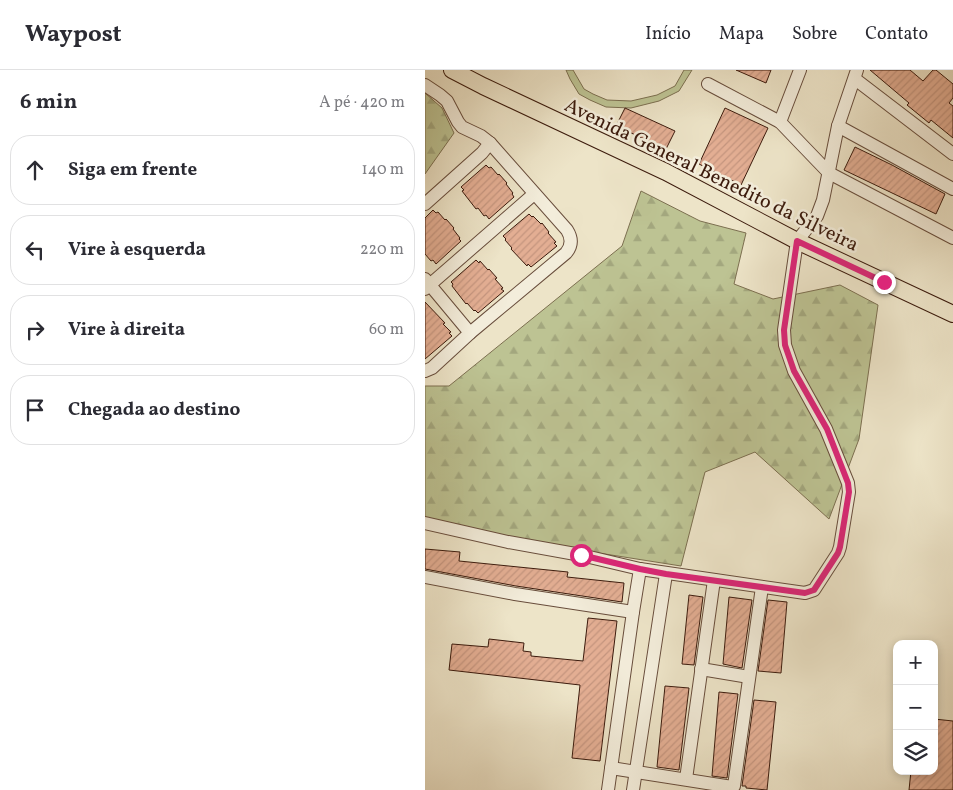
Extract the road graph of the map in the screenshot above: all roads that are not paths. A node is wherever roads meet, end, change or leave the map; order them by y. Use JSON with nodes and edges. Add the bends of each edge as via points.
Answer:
{"nodes":[{"id":1,"x":452,"y":70,"type":"edge"},
{"id":2,"x":800,"y":70,"type":"edge"},
{"id":3,"x":856,"y":74,"type":"edge"},
{"id":4,"x":708,"y":84,"type":"dead end"},
{"id":5,"x":425,"y":85,"type":"edge"},
{"id":6,"x":780,"y":122,"type":"junction"},
{"id":7,"x":838,"y":126,"type":"junction"},
{"id":8,"x":491,"y":143,"type":"junction"},
{"id":9,"x":953,"y":154,"type":"edge"},
{"id":10,"x":829,"y":173,"type":"junction"},
{"id":11,"x":953,"y":189,"type":"edge"},
{"id":12,"x":534,"y":194,"type":"junction"},
{"id":13,"x":425,"y":204,"type":"edge"},
{"id":14,"x":953,"y":238,"type":"edge"},
{"id":15,"x":797,"y":241,"type":"junction"},
{"id":16,"x":427,"y":285,"type":"edge"},
{"id":17,"x":953,"y":314,"type":"edge"},
{"id":18,"x":471,"y":333,"type":"junction"},
{"id":19,"x":425,"y":371,"type":"edge"},
{"id":20,"x":425,"y":523,"type":"edge"},
{"id":21,"x":640,"y":569,"type":"junction"},
{"id":22,"x":666,"y":574,"type":"junction"},
{"id":23,"x":425,"y":577,"type":"edge"},
{"id":24,"x":714,"y":580,"type":"junction"},
{"id":25,"x":762,"y":587,"type":"junction"},
{"id":26,"x":633,"y":612,"type":"junction"},
{"id":27,"x":701,"y":670,"type":"junction"},
{"id":28,"x":749,"y":677,"type":"junction"},
{"id":29,"x":611,"y":768,"type":"junction"},
{"id":30,"x":636,"y":771,"type":"junction"},
{"id":31,"x":686,"y":779,"type":"junction"},
{"id":32,"x":608,"y":790,"type":"edge"},
{"id":33,"x":633,"y":790,"type":"edge"}],
"edges":[{"from":1,"to":15,"type":"main road","name":"Avenida General Benedito da Silveira","via":[[666,172]]},
{"from":2,"to":6,"type":"street"},
{"from":3,"to":7,"type":"street"},
{"from":3,"to":9,"type":"street"},
{"from":4,"to":6,"type":"street"},
{"from":5,"to":8,"type":"street","via":[[447,101],[462,127]]},
{"from":6,"to":10,"type":"street"},
{"from":7,"to":10,"type":"street"},
{"from":7,"to":11,"type":"street"},
{"from":8,"to":12,"type":"street"},
{"from":8,"to":13,"type":"street"},
{"from":10,"to":14,"type":"street"},
{"from":10,"to":15,"type":"street","via":[[817,216]]},
{"from":12,"to":16,"type":"street"},
{"from":12,"to":18,"type":"street","via":[[569,233],[570,247]]},
{"from":15,"to":17,"type":"main road","name":"Avenida General Benedito da Silveira"},
{"from":15,"to":25,"type":"street","via":[[784,330],[785,345],[794,371],[827,429],[849,492],[838,553],[814,590],[805,593]]},
{"from":16,"to":18,"type":"street"},
{"from":18,"to":19,"type":"street"},
{"from":20,"to":21,"type":"street"},
{"from":21,"to":22,"type":"street"},
{"from":21,"to":26,"type":"street"},
{"from":22,"to":24,"type":"street"},
{"from":22,"to":30,"type":"street"},
{"from":23,"to":26,"type":"street"},
{"from":24,"to":25,"type":"street"},
{"from":24,"to":27,"type":"street"},
{"from":25,"to":28,"type":"street"},
{"from":26,"to":29,"type":"street"},
{"from":27,"to":28,"type":"street"},
{"from":27,"to":31,"type":"street"},
{"from":28,"to":31,"type":"street","via":[[734,786]]},
{"from":29,"to":30,"type":"street"},
{"from":29,"to":32,"type":"street"},
{"from":30,"to":31,"type":"street"},
{"from":30,"to":33,"type":"street"}]}
